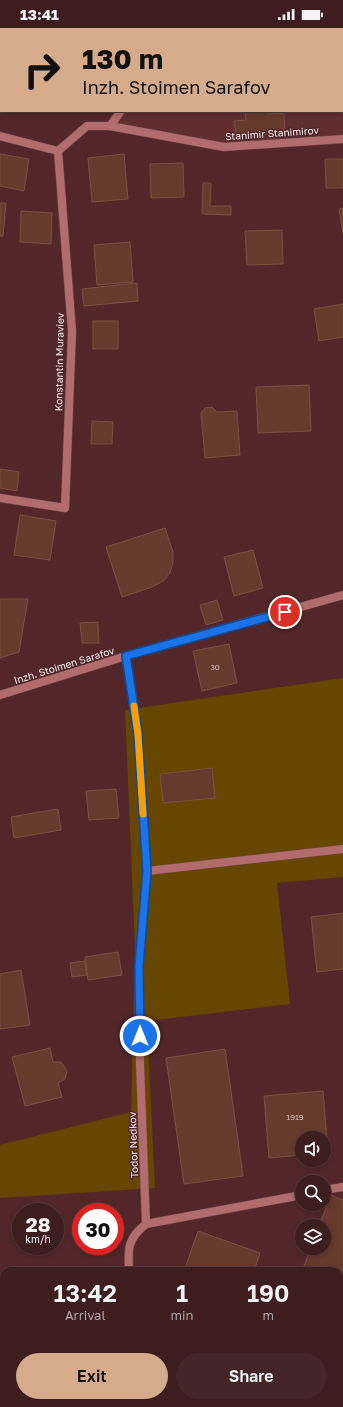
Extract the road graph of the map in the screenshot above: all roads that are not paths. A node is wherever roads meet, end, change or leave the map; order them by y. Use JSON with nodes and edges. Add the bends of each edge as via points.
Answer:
{"nodes":[{"id":1,"x":120,"y":112,"type":"edge"},
{"id":2,"x":110,"y":126,"type":"junction"},
{"id":3,"x":0,"y":136,"type":"edge"},
{"id":4,"x":343,"y":139,"type":"edge"},
{"id":5,"x":58,"y":151,"type":"junction"},
{"id":6,"x":0,"y":498,"type":"edge"},
{"id":7,"x":343,"y":595,"type":"edge"},
{"id":8,"x":126,"y":656,"type":"junction"},
{"id":9,"x":0,"y":695,"type":"edge"},
{"id":10,"x":343,"y":849,"type":"edge"},
{"id":11,"x":147,"y":871,"type":"junction"},
{"id":12,"x":343,"y":1187,"type":"edge"},
{"id":13,"x":331,"y":1189,"type":"edge"},
{"id":14,"x":295,"y":1196,"type":"edge"},
{"id":15,"x":146,"y":1224,"type":"junction"},
{"id":16,"x":129,"y":1267,"type":"edge"}],
"edges":[{"from":1,"to":2,"type":"street"},
{"from":2,"to":4,"type":"street","name":"Stanimir Stanimirov","via":[[224,147]]},
{"from":2,"to":5,"type":"street","name":"Stanimir Stanimirov","via":[[87,126]]},
{"from":3,"to":5,"type":"street"},
{"from":5,"to":6,"type":"street","name":"Konstantin Muraviev","via":[[72,331],[65,508]]},
{"from":7,"to":8,"type":"street","name":"Inzh. Stoimen Sarafov"},
{"from":8,"to":9,"type":"street","name":"Inzh. Stoimen Sarafov"},
{"from":8,"to":11,"type":"street","name":"Todor Nedkov","via":[[138,734]]},
{"from":10,"to":11,"type":"street"},
{"from":11,"to":15,"type":"street","name":"Todor Nedkov","via":[[139,966]]},
{"from":12,"to":13,"type":"street"},
{"from":14,"to":15,"type":"street"},
{"from":15,"to":16,"type":"street","via":[[135,1233],[128,1248]]}]}
